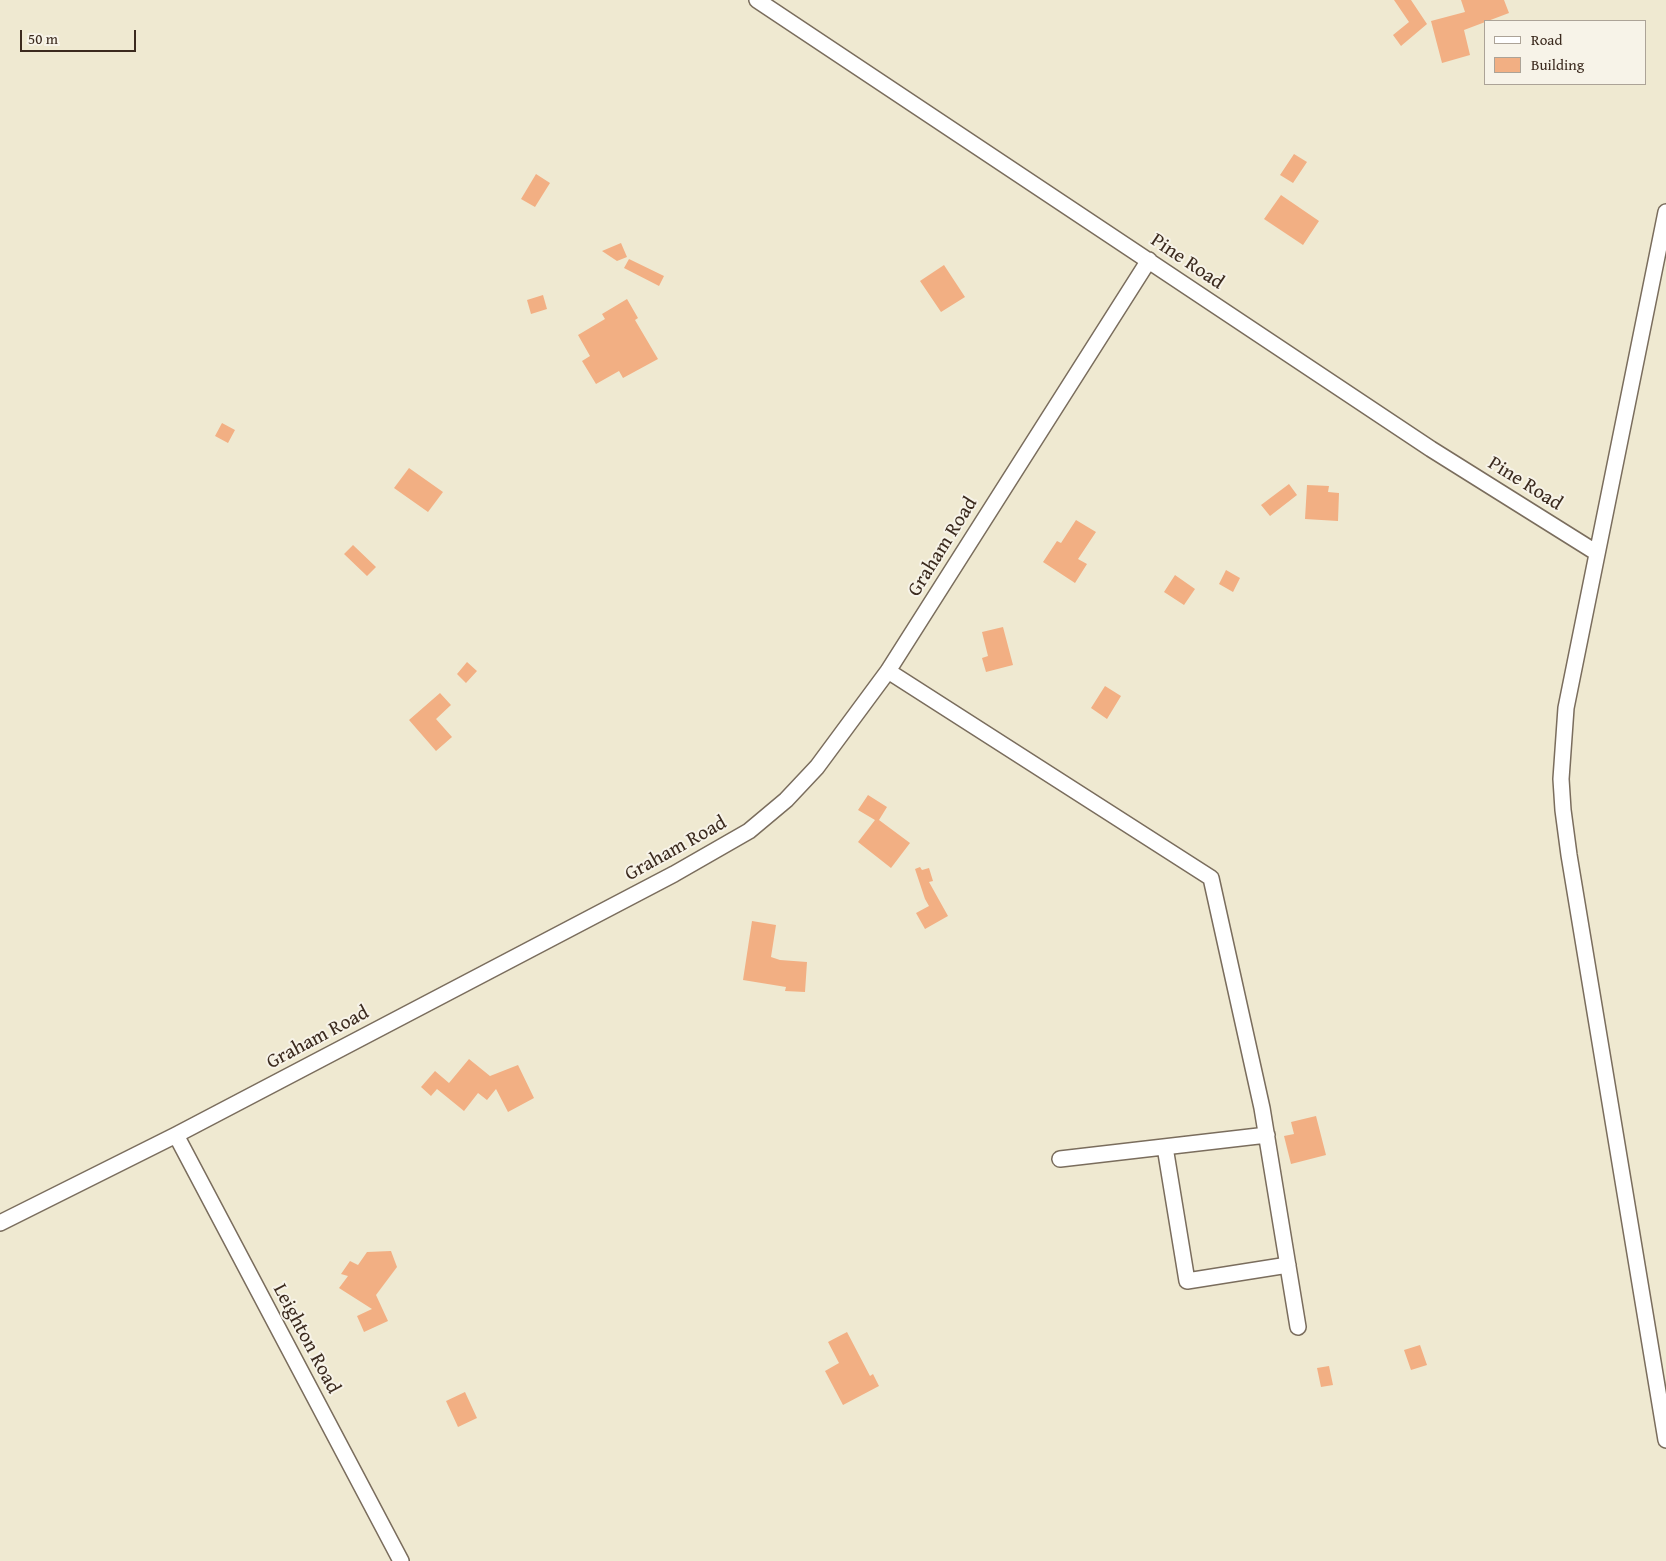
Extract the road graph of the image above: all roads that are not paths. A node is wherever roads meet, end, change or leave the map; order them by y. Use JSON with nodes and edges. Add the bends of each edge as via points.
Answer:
{"nodes":[{"id":1,"x":757,"y":0,"type":"edge"},
{"id":2,"x":1666,"y":212,"type":"edge"},
{"id":3,"x":1149,"y":260,"type":"junction"},
{"id":4,"x":1597,"y":553,"type":"junction"},
{"id":5,"x":888,"y":671,"type":"junction"},
{"id":6,"x":176,"y":1135,"type":"junction"},
{"id":7,"x":1267,"y":1135,"type":"junction"},
{"id":8,"x":1165,"y":1147,"type":"junction"},
{"id":9,"x":1060,"y":1159,"type":"dead end"},
{"id":10,"x":0,"y":1223,"type":"edge"},
{"id":11,"x":1288,"y":1266,"type":"junction"},
{"id":12,"x":1298,"y":1327,"type":"dead end"},
{"id":13,"x":1666,"y":1440,"type":"edge"},
{"id":14,"x":401,"y":1561,"type":"edge"}],
"edges":[{"from":1,"to":3,"type":"street","name":"Pine Road"},
{"from":2,"to":4,"type":"street"},
{"from":3,"to":4,"type":"street","name":"Pine Road","via":[[1431,449]]},
{"from":3,"to":5,"type":"street","name":"Graham Road"},
{"from":4,"to":13,"type":"street","via":[[1566,708],[1561,779],[1563,810]]},
{"from":5,"to":6,"type":"street","name":"Graham Road","via":[[817,767],[786,800],[749,831],[674,874]]},
{"from":5,"to":7,"type":"street","via":[[1211,878]]},
{"from":6,"to":10,"type":"street","name":"Graham Road"},
{"from":6,"to":14,"type":"street","name":"Leighton Road"},
{"from":7,"to":8,"type":"street"},
{"from":7,"to":11,"type":"street"},
{"from":8,"to":9,"type":"street"},
{"from":8,"to":11,"type":"street","via":[[1187,1281]]},
{"from":11,"to":12,"type":"street"}]}
